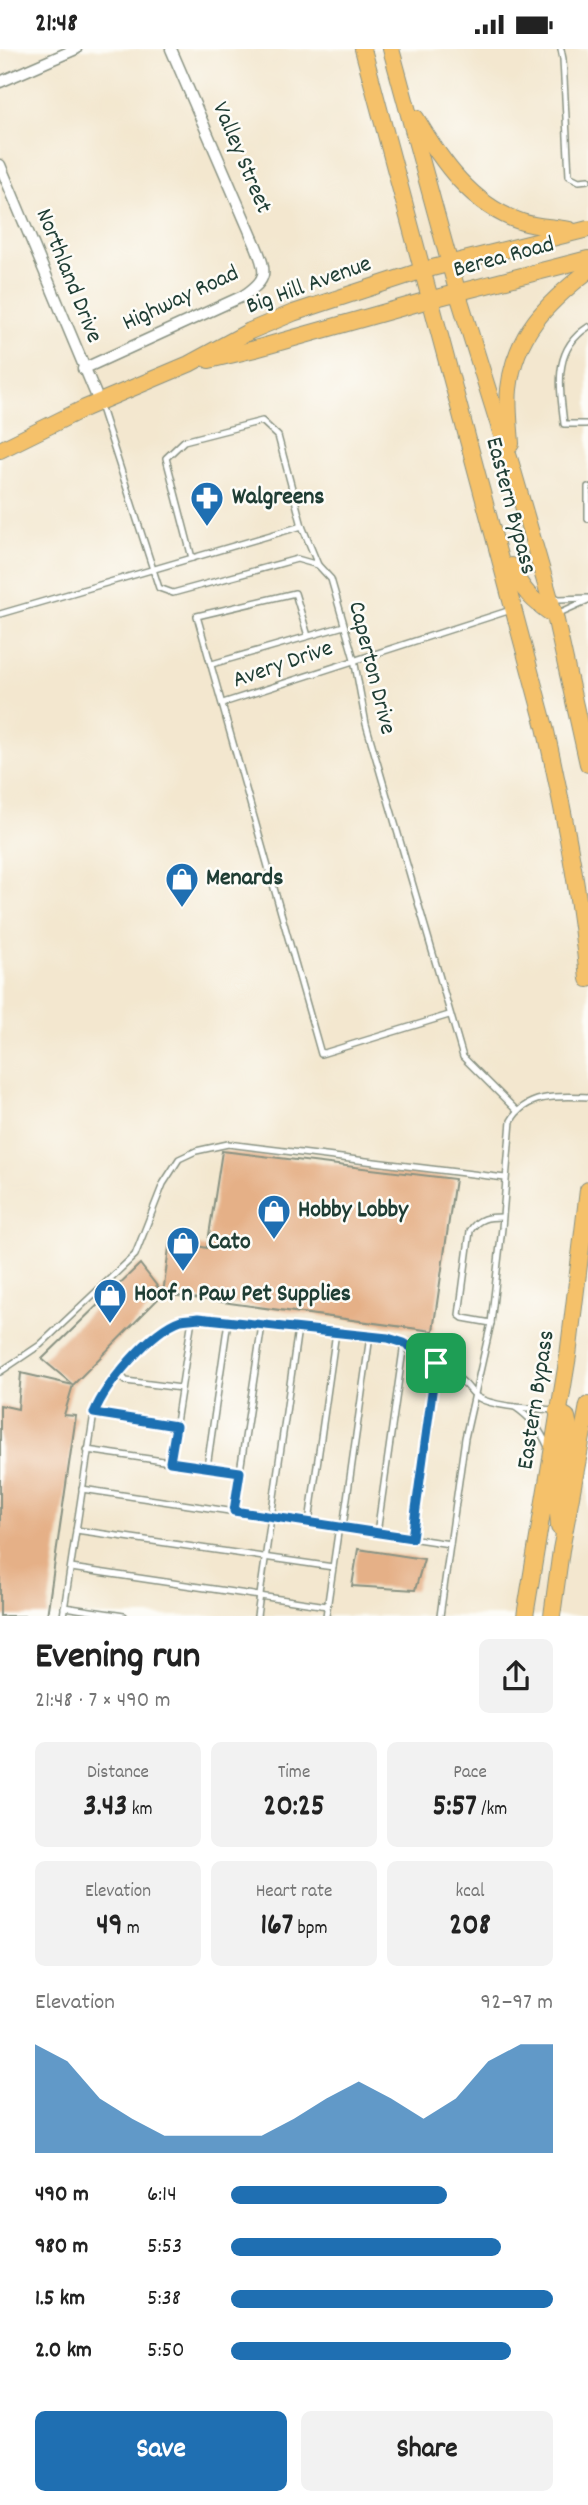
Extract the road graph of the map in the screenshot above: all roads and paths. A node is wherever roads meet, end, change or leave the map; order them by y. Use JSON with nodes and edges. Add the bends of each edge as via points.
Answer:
{"nodes":[{"id":1,"x":76,"y":49,"type":"edge"},
{"id":2,"x":171,"y":49,"type":"edge"},
{"id":3,"x":363,"y":49,"type":"edge"},
{"id":4,"x":391,"y":49,"type":"edge"},
{"id":5,"x":561,"y":49,"type":"edge"},
{"id":6,"x":0,"y":82,"type":"edge"},
{"id":7,"x":404,"y":97,"type":"junction"},
{"id":8,"x":0,"y":165,"type":"edge"},
{"id":9,"x":588,"y":180,"type":"edge"},
{"id":10,"x":584,"y":230,"type":"edge"},
{"id":11,"x":588,"y":259,"type":"edge"},
{"id":12,"x":450,"y":263,"type":"junction"},
{"id":13,"x":424,"y":270,"type":"junction"},
{"id":14,"x":588,"y":271,"type":"edge"},
{"id":15,"x":259,"y":285,"type":"joint"},
{"id":16,"x":458,"y":294,"type":"junction"},
{"id":17,"x":432,"y":299,"type":"junction"},
{"id":18,"x":588,"y":327,"type":"edge"},
{"id":19,"x":189,"y":364,"type":"junction"},
{"id":20,"x":83,"y":369,"type":"junction"},
{"id":21,"x":99,"y":402,"type":"junction"},
{"id":22,"x":586,"y":424,"type":"dead end"},
{"id":23,"x":0,"y":450,"type":"edge"},
{"id":24,"x":511,"y":464,"type":"junction"},
{"id":25,"x":588,"y":487,"type":"edge"},
{"id":26,"x":588,"y":496,"type":"edge"},
{"id":27,"x":486,"y":502,"type":"junction"},
{"id":28,"x":588,"y":519,"type":"edge"},
{"id":29,"x":302,"y":526,"type":"junction"},
{"id":30,"x":192,"y":558,"type":"junction"},
{"id":31,"x":318,"y":565,"type":"junction"},
{"id":32,"x":152,"y":569,"type":"junction"},
{"id":33,"x":549,"y":594,"type":"junction"},
{"id":34,"x":588,"y":599,"type":"edge"},
{"id":35,"x":514,"y":609,"type":"junction"},
{"id":36,"x":0,"y":614,"type":"edge"},
{"id":37,"x":555,"y":616,"type":"junction"},
{"id":38,"x":344,"y":626,"type":"junction"},
{"id":39,"x":308,"y":636,"type":"junction"},
{"id":40,"x":354,"y":659,"type":"junction"},
{"id":41,"x":212,"y":664,"type":"junction"},
{"id":42,"x":223,"y":703,"type":"junction"},
{"id":43,"x":588,"y":764,"type":"edge"},
{"id":44,"x":588,"y":979,"type":"edge"},
{"id":45,"x":449,"y":1015,"type":"junction"},
{"id":46,"x":588,"y":1097,"type":"edge"},
{"id":47,"x":517,"y":1111,"type":"junction"},
{"id":48,"x":506,"y":1178,"type":"junction"},
{"id":49,"x":588,"y":1190,"type":"edge"},
{"id":50,"x":502,"y":1217,"type":"junction"},
{"id":51,"x":192,"y":1319,"type":"junction"},
{"id":52,"x":228,"y":1321,"type":"junction"},
{"id":53,"x":491,"y":1323,"type":"junction"},
{"id":54,"x":262,"y":1325,"type":"junction"},
{"id":55,"x":298,"y":1328,"type":"junction"},
{"id":56,"x":337,"y":1332,"type":"junction"},
{"id":57,"x":370,"y":1336,"type":"junction"},
{"id":58,"x":404,"y":1343,"type":"junction"},
{"id":59,"x":436,"y":1363,"type":"junction"},
{"id":60,"x":0,"y":1372,"type":"edge"},
{"id":61,"x":119,"y":1373,"type":"junction"},
{"id":62,"x":181,"y":1388,"type":"junction"},
{"id":63,"x":474,"y":1396,"type":"junction"},
{"id":64,"x":588,"y":1405,"type":"edge"},
{"id":65,"x":515,"y":1407,"type":"junction"},
{"id":66,"x":558,"y":1411,"type":"junction"},
{"id":67,"x":94,"y":1413,"type":"junction"},
{"id":68,"x":176,"y":1426,"type":"junction"},
{"id":69,"x":87,"y":1450,"type":"junction"},
{"id":70,"x":551,"y":1453,"type":"junction"},
{"id":71,"x":170,"y":1462,"type":"junction"},
{"id":72,"x":207,"y":1467,"type":"junction"},
{"id":73,"x":240,"y":1472,"type":"junction"},
{"id":74,"x":82,"y":1489,"type":"junction"},
{"id":75,"x":234,"y":1511,"type":"junction"},
{"id":76,"x":272,"y":1517,"type":"junction"},
{"id":77,"x":309,"y":1522,"type":"junction"},
{"id":78,"x":341,"y":1527,"type":"junction"},
{"id":79,"x":76,"y":1530,"type":"junction"},
{"id":80,"x":377,"y":1532,"type":"junction"},
{"id":81,"x":412,"y":1538,"type":"junction"},
{"id":82,"x":450,"y":1544,"type":"junction"},
{"id":83,"x":561,"y":1550,"type":"junction"},
{"id":84,"x":266,"y":1557,"type":"junction"},
{"id":85,"x":333,"y":1567,"type":"junction"},
{"id":86,"x":71,"y":1568,"type":"junction"},
{"id":87,"x":260,"y":1596,"type":"junction"},
{"id":88,"x":327,"y":1606,"type":"junction"},
{"id":89,"x":64,"y":1607,"type":"junction"},
{"id":90,"x":63,"y":1616,"type":"edge"},
{"id":91,"x":124,"y":1616,"type":"edge"},
{"id":92,"x":257,"y":1616,"type":"edge"},
{"id":93,"x":326,"y":1616,"type":"edge"},
{"id":94,"x":440,"y":1616,"type":"edge"},
{"id":95,"x":525,"y":1616,"type":"edge"},
{"id":96,"x":552,"y":1616,"type":"edge"}],
"edges":[{"from":1,"to":6,"type":"street"},
{"from":2,"to":15,"type":"street","name":"Valley Street","via":[[261,259]]},
{"from":3,"to":13,"type":"main road","name":"Eastern Bypass"},
{"from":4,"to":7,"type":"main road","name":"Eastern Bypass"},
{"from":5,"to":9,"type":"lane","via":[[569,176]]},
{"from":7,"to":10,"type":"main road","via":[[440,159],[489,207],[522,223]]},
{"from":7,"to":12,"type":"main road","name":"Eastern Bypass"},
{"from":8,"to":20,"type":"street","name":"Northland Drive"},
{"from":10,"to":12,"type":"main road","name":"Berea Road"},
{"from":11,"to":16,"type":"main road","name":"Berea Road"},
{"from":12,"to":13,"type":"main road","name":"Big Hill Avenue"},
{"from":12,"to":16,"type":"main road","name":"Eastern Bypass"},
{"from":13,"to":17,"type":"main road","name":"Eastern Bypass"},
{"from":13,"to":19,"type":"main road","name":"Big Hill Avenue","via":[[293,313]]},
{"from":14,"to":24,"type":"main road","via":[[540,313],[520,348],[509,391]]},
{"from":15,"to":20,"type":"street","name":"Highway Road"},
{"from":16,"to":17,"type":"main road","name":"Berea Road"},
{"from":16,"to":24,"type":"main road","name":"Eastern Bypass"},
{"from":17,"to":19,"type":"main road","name":"Big Hill Avenue"},
{"from":17,"to":27,"type":"main road","name":"Eastern Bypass"},
{"from":18,"to":22,"type":"lane","via":[[565,352],[559,378],[564,424]]},
{"from":19,"to":21,"type":"main road","name":"Big Hill Avenue"},
{"from":20,"to":21,"type":"street","name":"Northland Drive"},
{"from":21,"to":23,"type":"main road","name":"Big Hill Avenue"},
{"from":21,"to":32,"type":"lane"},
{"from":24,"to":33,"type":"main road","name":"Eastern Bypass"},
{"from":25,"to":26,"type":"lane"},
{"from":26,"to":28,"type":"lane"},
{"from":27,"to":35,"type":"main road","name":"Eastern Bypass"},
{"from":27,"to":37,"type":"main road","via":[[517,582],[533,602]]},
{"from":29,"to":30,"type":"lane"},
{"from":29,"to":30,"type":"lane","name":"Caperton Drive","via":[[278,436],[262,421],[184,441],[166,458]]},
{"from":29,"to":31,"type":"lane","name":"Caperton Drive"},
{"from":30,"to":32,"type":"lane"},
{"from":31,"to":32,"type":"lane","via":[[297,559],[173,593],[159,587]]},
{"from":31,"to":38,"type":"lane","name":"Caperton Drive","via":[[331,579]]},
{"from":32,"to":36,"type":"lane"},
{"from":33,"to":34,"type":"lane","via":[[559,599]]},
{"from":33,"to":37,"type":"main road","name":"Eastern Bypass"},
{"from":34,"to":37,"type":"lane"},
{"from":35,"to":40,"type":"lane","name":"Avery Drive"},
{"from":35,"to":44,"type":"main road","name":"Eastern Bypass","via":[[569,837]]},
{"from":37,"to":43,"type":"main road","name":"Eastern Bypass"},
{"from":38,"to":39,"type":"lane"},
{"from":38,"to":40,"type":"lane","name":"Caperton Drive"},
{"from":39,"to":41,"type":"lane"},
{"from":39,"to":41,"type":"lane","via":[[295,593],[197,616]]},
{"from":40,"to":42,"type":"lane","name":"Avery Drive"},
{"from":40,"to":45,"type":"lane","name":"Caperton Drive","via":[[366,724]]},
{"from":41,"to":42,"type":"lane"},
{"from":42,"to":45,"type":"lane","via":[[321,1054]]},
{"from":45,"to":47,"type":"lane","name":"Caperton Drive","via":[[463,1057]]},
{"from":46,"to":47,"type":"lane","via":[[542,1099]]},
{"from":47,"to":48,"type":"lane","via":[[509,1133]]},
{"from":48,"to":50,"type":"lane"},
{"from":48,"to":60,"type":"lane","via":[[228,1143],[196,1151],[178,1159],[163,1184],[135,1255],[40,1345]]},
{"from":49,"to":66,"type":"main road","name":"Eastern Bypass"},
{"from":50,"to":53,"type":"lane"},
{"from":50,"to":53,"type":"lane","via":[[486,1217],[470,1231],[459,1315]]},
{"from":51,"to":52,"type":"lane"},
{"from":51,"to":61,"type":"lane","via":[[163,1330]]},
{"from":51,"to":62,"type":"lane"},
{"from":52,"to":54,"type":"lane"},
{"from":52,"to":72,"type":"lane"},
{"from":53,"to":63,"type":"lane"},
{"from":54,"to":55,"type":"lane"},
{"from":54,"to":73,"type":"lane"},
{"from":55,"to":56,"type":"lane"},
{"from":55,"to":76,"type":"lane"},
{"from":56,"to":57,"type":"lane"},
{"from":56,"to":77,"type":"lane"},
{"from":57,"to":58,"type":"lane"},
{"from":57,"to":78,"type":"lane"},
{"from":58,"to":59,"type":"lane"},
{"from":58,"to":80,"type":"lane"},
{"from":59,"to":63,"type":"lane","via":[[466,1384]]},
{"from":59,"to":81,"type":"lane"},
{"from":61,"to":62,"type":"lane","via":[[126,1381]]},
{"from":61,"to":67,"type":"lane"},
{"from":62,"to":68,"type":"lane"},
{"from":63,"to":65,"type":"lane"},
{"from":63,"to":82,"type":"lane"},
{"from":64,"to":83,"type":"main road","name":"Eastern Bypass"},
{"from":65,"to":66,"type":"lane"},
{"from":65,"to":70,"type":"lane","via":[[542,1432]]},
{"from":66,"to":70,"type":"main road","name":"Eastern Bypass"},
{"from":66,"to":83,"type":"main road","via":[[567,1417],[570,1432],[557,1499]]},
{"from":67,"to":68,"type":"lane"},
{"from":67,"to":69,"type":"lane"},
{"from":68,"to":71,"type":"lane"},
{"from":69,"to":71,"type":"lane"},
{"from":69,"to":74,"type":"lane"},
{"from":70,"to":95,"type":"main road","name":"Eastern Bypass"},
{"from":71,"to":72,"type":"lane"},
{"from":72,"to":73,"type":"lane"},
{"from":73,"to":75,"type":"lane"},
{"from":74,"to":75,"type":"lane"},
{"from":74,"to":79,"type":"lane"},
{"from":75,"to":76,"type":"lane"},
{"from":76,"to":77,"type":"lane"},
{"from":76,"to":84,"type":"lane"},
{"from":77,"to":78,"type":"lane"},
{"from":78,"to":80,"type":"lane"},
{"from":78,"to":85,"type":"lane"},
{"from":79,"to":84,"type":"lane"},
{"from":79,"to":86,"type":"lane"},
{"from":80,"to":81,"type":"lane"},
{"from":81,"to":82,"type":"lane"},
{"from":82,"to":94,"type":"lane"},
{"from":83,"to":96,"type":"main road","name":"Eastern Bypass"},
{"from":84,"to":85,"type":"lane"},
{"from":84,"to":87,"type":"lane"},
{"from":85,"to":88,"type":"lane"},
{"from":86,"to":87,"type":"lane"},
{"from":86,"to":89,"type":"lane"},
{"from":87,"to":88,"type":"lane"},
{"from":87,"to":92,"type":"lane"},
{"from":88,"to":93,"type":"lane"},
{"from":89,"to":90,"type":"lane"},
{"from":89,"to":91,"type":"lane"}]}
